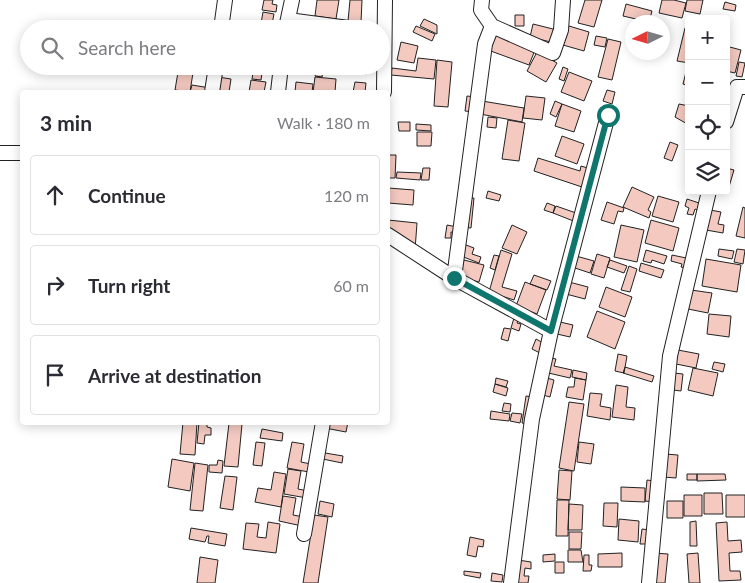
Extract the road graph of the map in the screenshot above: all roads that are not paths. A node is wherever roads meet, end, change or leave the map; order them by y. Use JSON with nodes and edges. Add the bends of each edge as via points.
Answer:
{"nodes":[{"id":1,"x":225,"y":0,"type":"edge"},
{"id":2,"x":292,"y":0,"type":"edge"},
{"id":3,"x":385,"y":0,"type":"edge"},
{"id":4,"x":482,"y":0,"type":"edge"},
{"id":5,"x":563,"y":0,"type":"edge"},
{"id":6,"x":222,"y":20,"type":"edge"},
{"id":7,"x":288,"y":20,"type":"edge"},
{"id":8,"x":384,"y":20,"type":"edge"},
{"id":9,"x":492,"y":26,"type":"junction"},
{"id":10,"x":215,"y":75,"type":"edge"},
{"id":11,"x":280,"y":75,"type":"edge"},
{"id":12,"x":384,"y":75,"type":"edge"},
{"id":13,"x":745,"y":87,"type":"edge"},
{"id":14,"x":212,"y":90,"type":"edge"},
{"id":15,"x":278,"y":90,"type":"edge"},
{"id":16,"x":384,"y":90,"type":"edge"},
{"id":17,"x":730,"y":110,"type":"edge"},
{"id":18,"x":608,"y":115,"type":"dead end"},
{"id":19,"x":0,"y":152,"type":"edge"},
{"id":20,"x":20,"y":153,"type":"edge"},
{"id":21,"x":708,"y":195,"type":"edge"},
{"id":22,"x":390,"y":236,"type":"edge"},
{"id":23,"x":454,"y":278,"type":"junction"},
{"id":24,"x":551,"y":331,"type":"junction"},
{"id":25,"x":322,"y":425,"type":"edge"},
{"id":26,"x":304,"y":534,"type":"dead end"},
{"id":27,"x":511,"y":583,"type":"edge"},
{"id":28,"x":649,"y":583,"type":"edge"}],
"edges":[{"from":1,"to":6,"type":"street"},
{"from":2,"to":7,"type":"street"},
{"from":3,"to":8,"type":"street"},
{"from":4,"to":9,"type":"street","via":[[481,10]]},
{"from":5,"to":9,"type":"street","via":[[561,30],[552,53]]},
{"from":9,"to":23,"type":"street","via":[[485,44]]},
{"from":10,"to":14,"type":"street"},
{"from":11,"to":15,"type":"street"},
{"from":12,"to":16,"type":"street"},
{"from":13,"to":17,"type":"street","via":[[738,87]]},
{"from":18,"to":24,"type":"street"},
{"from":19,"to":20,"type":"street"},
{"from":21,"to":28,"type":"street","via":[[670,356]]},
{"from":22,"to":23,"type":"street"},
{"from":23,"to":24,"type":"street"},
{"from":24,"to":27,"type":"street","via":[[532,420]]},
{"from":25,"to":26,"type":"street"}]}
